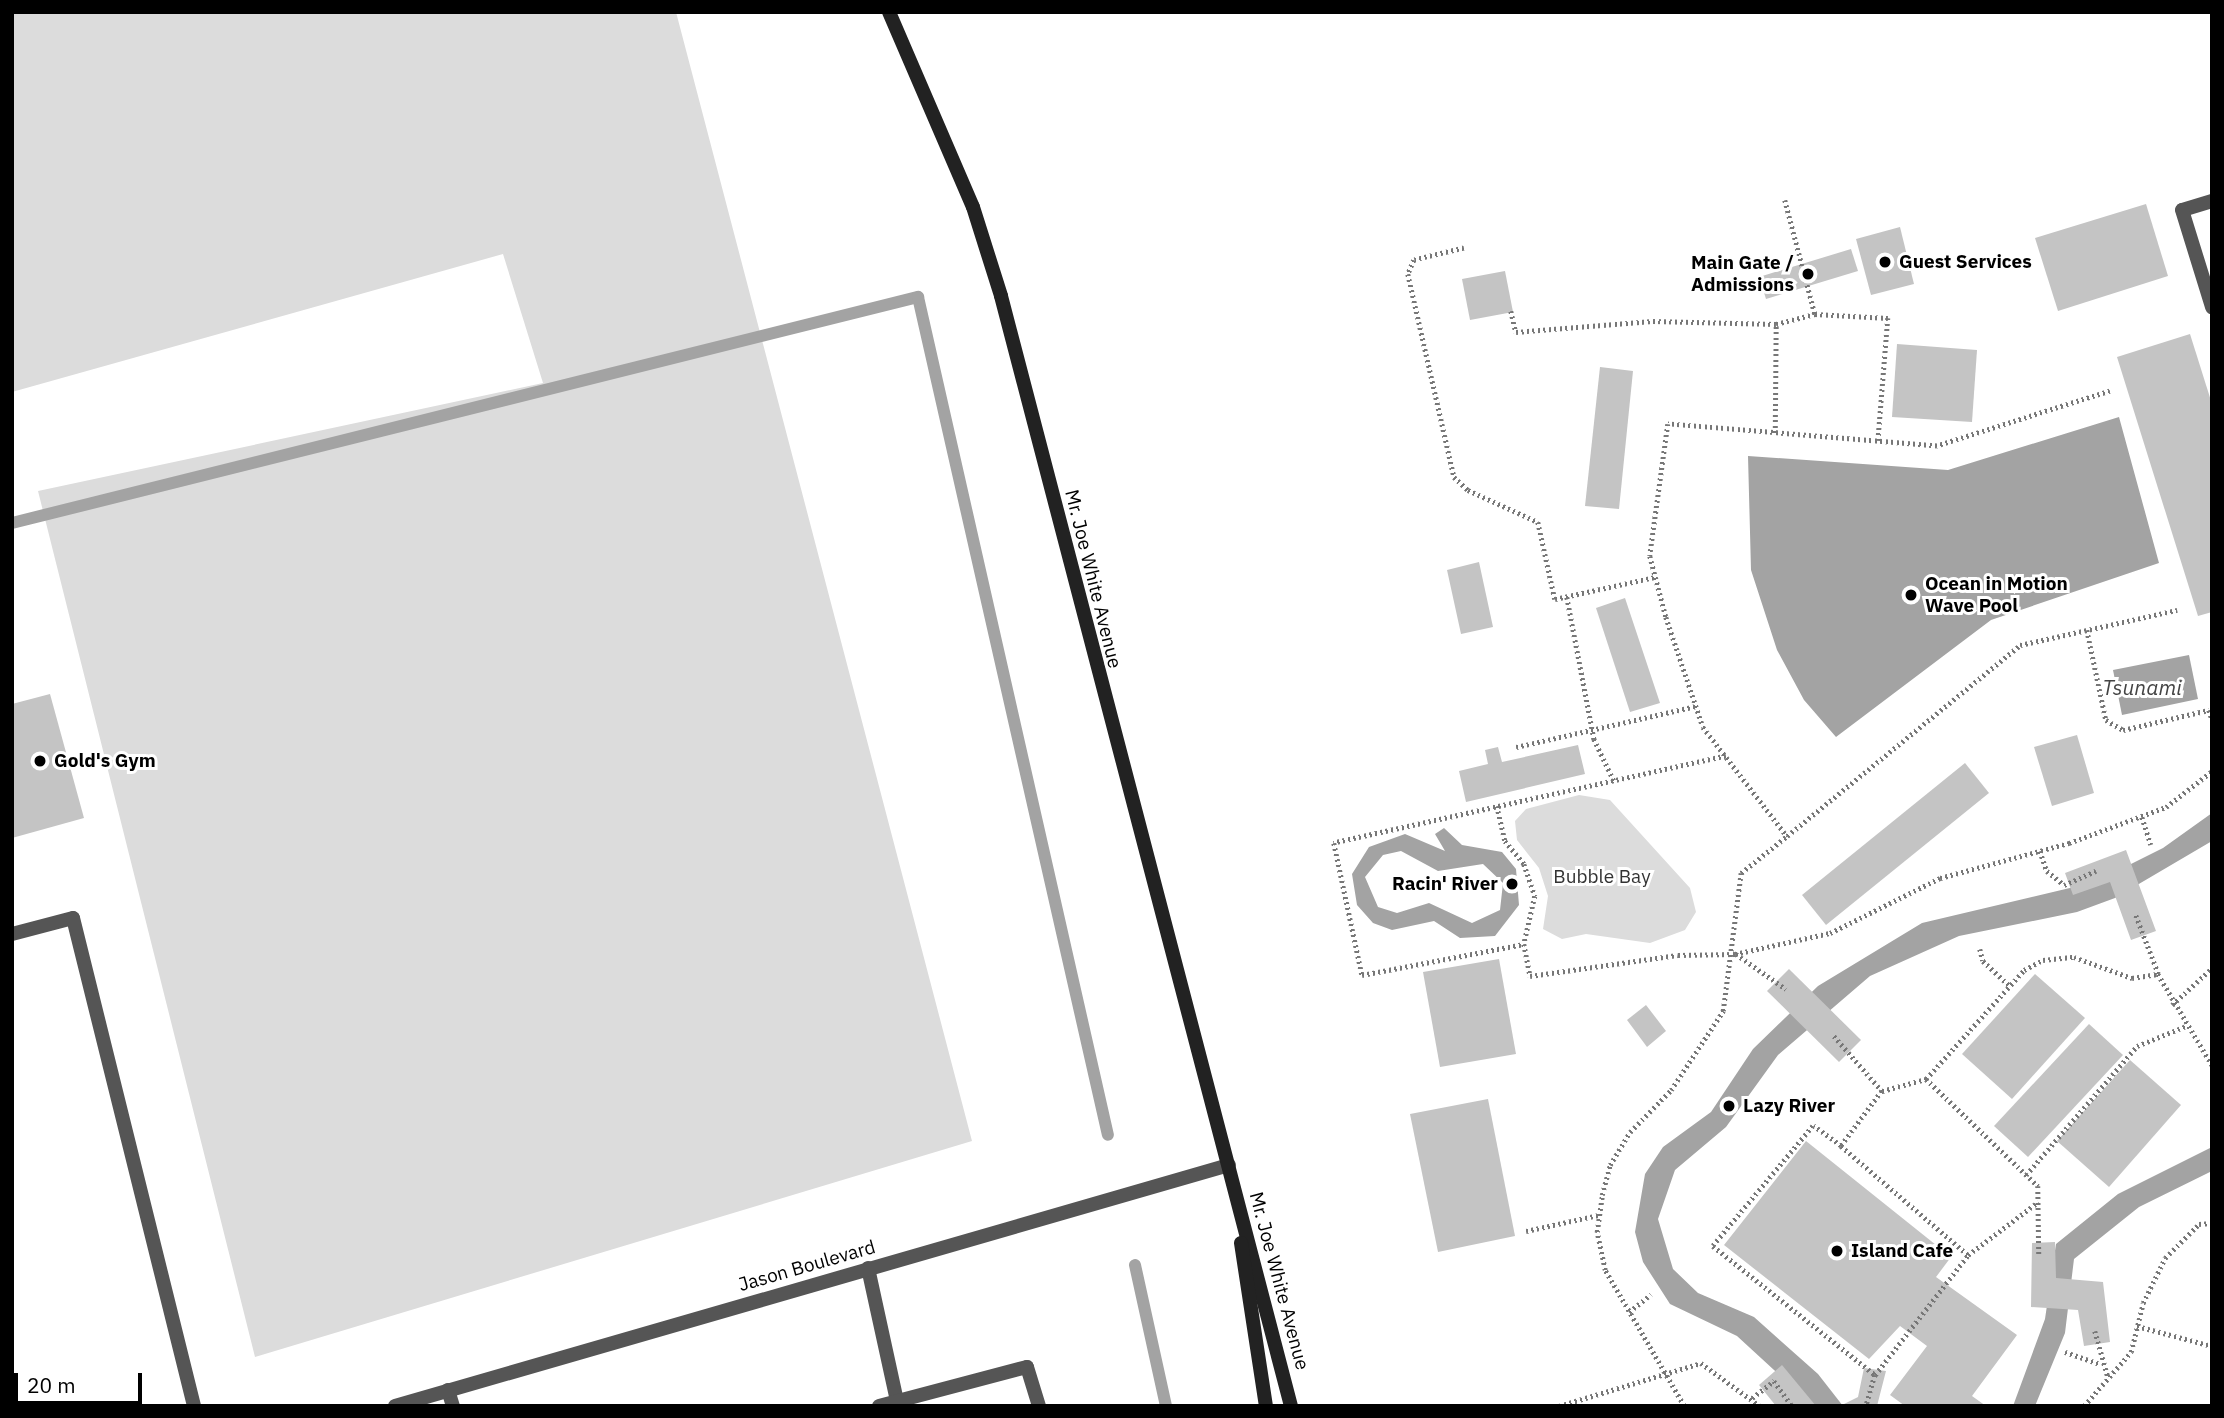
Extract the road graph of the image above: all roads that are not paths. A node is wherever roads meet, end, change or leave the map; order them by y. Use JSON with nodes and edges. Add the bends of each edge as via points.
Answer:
{"nodes":[{"id":1,"x":890,"y":12,"type":"edge"},
{"id":2,"x":2212,"y":201,"type":"edge"},
{"id":3,"x":2212,"y":307,"type":"edge"},
{"id":4,"x":12,"y":934,"type":"edge"},
{"id":5,"x":1229,"y":1165,"type":"junction"},
{"id":6,"x":867,"y":1268,"type":"junction"},
{"id":7,"x":448,"y":1390,"type":"junction"},
{"id":8,"x":897,"y":1401,"type":"junction"},
{"id":9,"x":194,"y":1406,"type":"edge"},
{"id":10,"x":396,"y":1406,"type":"edge"},
{"id":11,"x":453,"y":1406,"type":"edge"},
{"id":12,"x":879,"y":1406,"type":"edge"},
{"id":13,"x":1039,"y":1406,"type":"edge"},
{"id":14,"x":1266,"y":1406,"type":"edge"},
{"id":15,"x":1291,"y":1406,"type":"edge"}],
"edges":[{"from":1,"to":5,"type":"street","name":"Mr. Joe White Avenue","via":[[973,207],[1001,296]]},
{"from":2,"to":3,"type":"street","via":[[2182,210]]},
{"from":4,"to":9,"type":"street","via":[[73,918]]},
{"from":5,"to":6,"type":"street","name":"Jason Boulevard"},
{"from":5,"to":14,"type":"street","name":"Mr. Joe White Avenue"},
{"from":5,"to":15,"type":"street","name":"Mr. Joe White Avenue"},
{"from":6,"to":7,"type":"street","name":"Jason Boulevard"},
{"from":6,"to":8,"type":"street"},
{"from":7,"to":10,"type":"street","name":"Jason Boulevard"},
{"from":7,"to":11,"type":"street"},
{"from":8,"to":12,"type":"street"},
{"from":8,"to":13,"type":"street","via":[[1027,1367]]}]}
